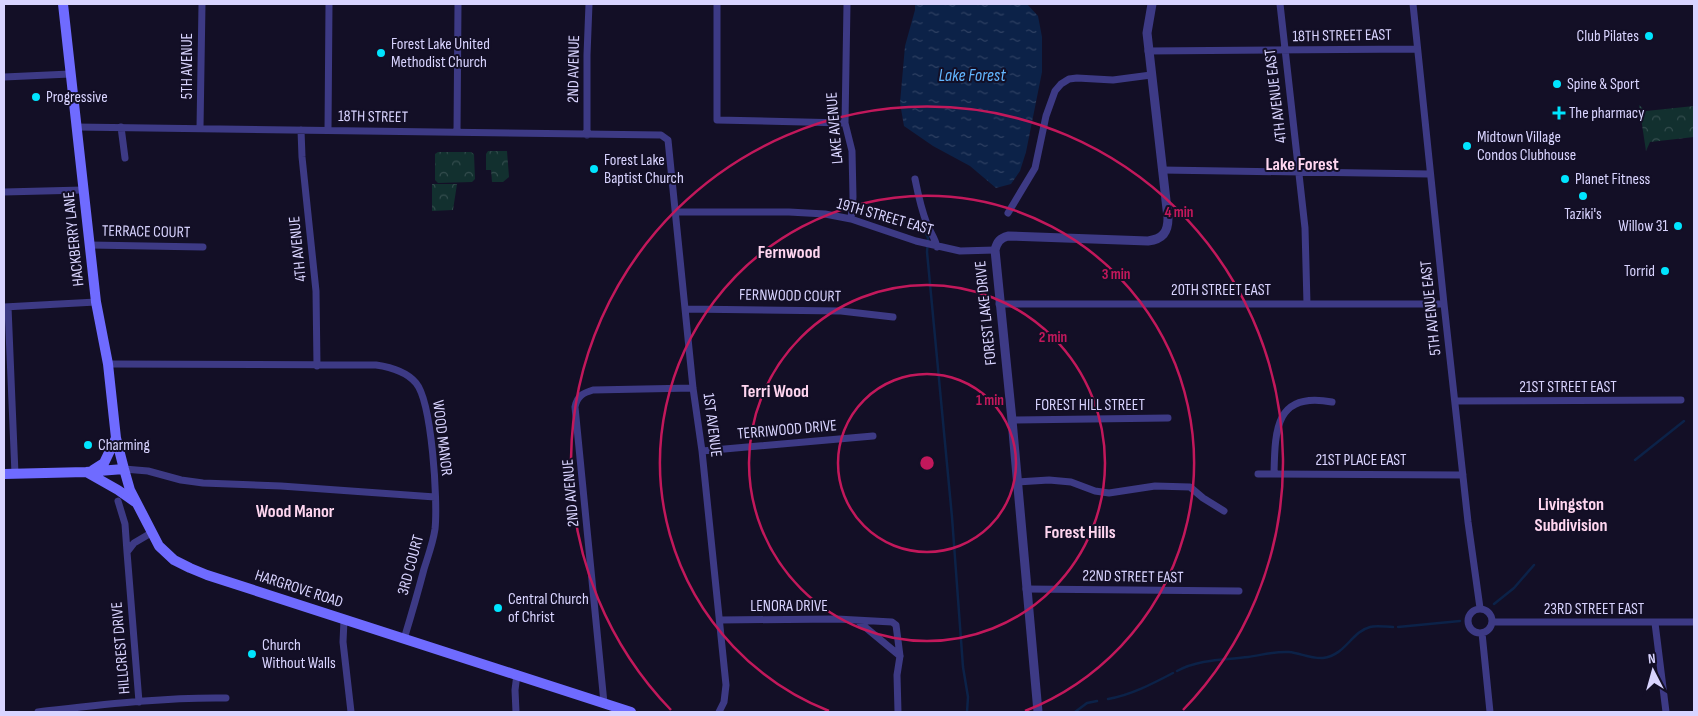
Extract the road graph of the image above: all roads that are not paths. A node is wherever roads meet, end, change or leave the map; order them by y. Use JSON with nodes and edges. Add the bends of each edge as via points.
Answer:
{"nodes":[{"id":1,"x":62,"y":4,"type":"edge"},
{"id":2,"x":202,"y":4,"type":"edge"},
{"id":3,"x":329,"y":4,"type":"edge"},
{"id":4,"x":458,"y":4,"type":"edge"},
{"id":5,"x":589,"y":4,"type":"edge"},
{"id":6,"x":717,"y":4,"type":"edge"},
{"id":7,"x":847,"y":4,"type":"edge"},
{"id":8,"x":1152,"y":4,"type":"edge"},
{"id":9,"x":1280,"y":4,"type":"edge"},
{"id":10,"x":1413,"y":4,"type":"edge"},
{"id":11,"x":1416,"y":49,"type":"junction"},
{"id":12,"x":1284,"y":50,"type":"junction"},
{"id":13,"x":1148,"y":51,"type":"junction"},
{"id":14,"x":70,"y":74,"type":"junction"},
{"id":15,"x":1151,"y":76,"type":"junction"},
{"id":16,"x":4,"y":77,"type":"edge"},
{"id":17,"x":846,"y":123,"type":"junction"},
{"id":18,"x":76,"y":127,"type":"junction"},
{"id":19,"x":121,"y":127,"type":"junction"},
{"id":20,"x":200,"y":128,"type":"junction"},
{"id":21,"x":301,"y":130,"type":"junction"},
{"id":22,"x":328,"y":130,"type":"junction"},
{"id":23,"x":457,"y":132,"type":"junction"},
{"id":24,"x":587,"y":135,"type":"junction"},
{"id":25,"x":668,"y":140,"type":"joint"},
{"id":26,"x":125,"y":158,"type":"dead end"},
{"id":27,"x":1162,"y":170,"type":"junction"},
{"id":28,"x":1299,"y":173,"type":"junction"},
{"id":29,"x":1430,"y":174,"type":"junction"},
{"id":30,"x":915,"y":179,"type":"dead end"},
{"id":31,"x":83,"y":190,"type":"junction"},
{"id":32,"x":4,"y":192,"type":"edge"},
{"id":33,"x":676,"y":212,"type":"junction"},
{"id":34,"x":1008,"y":213,"type":"dead end"},
{"id":35,"x":851,"y":219,"type":"junction"},
{"id":36,"x":90,"y":245,"type":"junction"},
{"id":37,"x":937,"y":246,"type":"junction"},
{"id":38,"x":203,"y":247,"type":"dead end"},
{"id":39,"x":995,"y":250,"type":"junction"},
{"id":40,"x":96,"y":302,"type":"junction"},
{"id":41,"x":999,"y":304,"type":"junction"},
{"id":42,"x":1307,"y":304,"type":"junction"},
{"id":43,"x":1444,"y":304,"type":"junction"},
{"id":44,"x":6,"y":307,"type":"edge"},
{"id":45,"x":686,"y":308,"type":"junction"},
{"id":46,"x":893,"y":317,"type":"dead end"},
{"id":47,"x":108,"y":364,"type":"junction"},
{"id":48,"x":317,"y":366,"type":"junction"},
{"id":49,"x":693,"y":388,"type":"junction"},
{"id":50,"x":1681,"y":400,"type":"dead end"},
{"id":51,"x":1455,"y":401,"type":"junction"},
{"id":52,"x":1332,"y":402,"type":"dead end"},
{"id":53,"x":1168,"y":418,"type":"dead end"},
{"id":54,"x":1012,"y":420,"type":"junction"},
{"id":55,"x":873,"y":436,"type":"dead end"},
{"id":56,"x":116,"y":438,"type":"junction"},
{"id":57,"x":702,"y":451,"type":"junction"},
{"id":58,"x":124,"y":469,"type":"junction"},
{"id":59,"x":86,"y":472,"type":"junction"},
{"id":60,"x":4,"y":474,"type":"edge"},
{"id":61,"x":15,"y":474,"type":"junction"},
{"id":62,"x":1258,"y":474,"type":"dead end"},
{"id":63,"x":1274,"y":474,"type":"junction"},
{"id":64,"x":1463,"y":475,"type":"junction"},
{"id":65,"x":1017,"y":482,"type":"junction"},
{"id":66,"x":435,"y":497,"type":"junction"},
{"id":67,"x":118,"y":501,"type":"dead end"},
{"id":68,"x":138,"y":505,"type":"junction"},
{"id":69,"x":1224,"y":510,"type":"dead end"},
{"id":70,"x":151,"y":533,"type":"junction"},
{"id":71,"x":127,"y":552,"type":"junction"},
{"id":72,"x":1026,"y":589,"type":"junction"},
{"id":73,"x":1238,"y":591,"type":"dead end"},
{"id":74,"x":1480,"y":608,"type":"junction"},
{"id":75,"x":344,"y":620,"type":"junction"},
{"id":76,"x":720,"y":620,"type":"junction"},
{"id":77,"x":859,"y":622,"type":"junction"},
{"id":78,"x":1493,"y":622,"type":"junction"},
{"id":79,"x":1694,"y":622,"type":"edge"},
{"id":80,"x":1655,"y":623,"type":"junction"},
{"id":81,"x":1482,"y":633,"type":"junction"},
{"id":82,"x":404,"y":639,"type":"junction"},
{"id":83,"x":900,"y":656,"type":"junction"},
{"id":84,"x":516,"y":674,"type":"junction"},
{"id":85,"x":226,"y":698,"type":"dead end"},
{"id":86,"x":139,"y":702,"type":"junction"},
{"id":87,"x":604,"y":703,"type":"junction"},
{"id":88,"x":38,"y":712,"type":"edge"},
{"id":89,"x":351,"y":712,"type":"edge"},
{"id":90,"x":516,"y":712,"type":"edge"},
{"id":91,"x":631,"y":712,"type":"edge"},
{"id":92,"x":719,"y":712,"type":"edge"},
{"id":93,"x":898,"y":712,"type":"edge"},
{"id":94,"x":1038,"y":712,"type":"edge"},
{"id":95,"x":1490,"y":712,"type":"edge"},
{"id":96,"x":1666,"y":712,"type":"edge"}],
"edges":[{"from":1,"to":14,"type":"main road","name":"HACKBERRY LANE"},
{"from":2,"to":20,"type":"street","name":"5TH AVENUE"},
{"from":3,"to":22,"type":"street"},
{"from":4,"to":23,"type":"street"},
{"from":5,"to":24,"type":"street","name":"2ND AVENUE"},
{"from":6,"to":17,"type":"street","via":[[717,120]]},
{"from":7,"to":17,"type":"street","name":"LAKE AVENUE"},
{"from":8,"to":13,"type":"street","name":"FOREST LAKE DRIVE","via":[[1147,33]]},
{"from":9,"to":12,"type":"street","name":"4TH AVENUE EAST"},
{"from":10,"to":11,"type":"street","name":"5TH AVENUE EAST"},
{"from":11,"to":12,"type":"street","name":"18TH STREET EAST"},
{"from":11,"to":29,"type":"street","name":"5TH AVENUE EAST"},
{"from":12,"to":13,"type":"street","name":"18TH STREET EAST"},
{"from":12,"to":28,"type":"street","name":"4TH AVENUE EAST"},
{"from":13,"to":15,"type":"street","name":"FOREST LAKE DRIVE"},
{"from":14,"to":16,"type":"street"},
{"from":14,"to":18,"type":"main road","name":"HACKBERRY LANE"},
{"from":15,"to":27,"type":"street","name":"FOREST LAKE DRIVE"},
{"from":15,"to":34,"type":"street","via":[[1113,80],[1077,78],[1061,84],[1046,116],[1035,168]]},
{"from":17,"to":35,"type":"street","name":"LAKE AVENUE","via":[[852,151]]},
{"from":18,"to":19,"type":"street","name":"18TH STREET"},
{"from":18,"to":31,"type":"main road","name":"HACKBERRY LANE"},
{"from":19,"to":20,"type":"street","name":"18TH STREET"},
{"from":19,"to":26,"type":"street"},
{"from":20,"to":21,"type":"street","name":"18TH STREET"},
{"from":21,"to":22,"type":"street","name":"18TH STREET"},
{"from":21,"to":48,"type":"street","name":"4TH AVENUE","via":[[316,291]]},
{"from":22,"to":23,"type":"street","name":"18TH STREET"},
{"from":23,"to":24,"type":"street","name":"18TH STREET"},
{"from":24,"to":25,"type":"street","name":"18TH STREET","via":[[661,135]]},
{"from":25,"to":33,"type":"street","name":"1ST AVENUE"},
{"from":27,"to":28,"type":"street"},
{"from":27,"to":39,"type":"street","name":"FOREST LAKE DRIVE","via":[[1168,228],[1156,240],[1008,236],[996,244]]},
{"from":28,"to":29,"type":"street"},
{"from":28,"to":42,"type":"street","name":"4TH AVENUE EAST","via":[[1305,228]]},
{"from":29,"to":43,"type":"street","name":"5TH AVENUE EAST"},
{"from":30,"to":37,"type":"street","via":[[927,224]]},
{"from":31,"to":32,"type":"street"},
{"from":31,"to":36,"type":"main road","name":"HACKBERRY LANE"},
{"from":33,"to":35,"type":"street","name":"19TH STREET EAST","via":[[815,212]]},
{"from":33,"to":45,"type":"street","name":"1ST AVENUE"},
{"from":35,"to":37,"type":"street","name":"19TH STREET EAST"},
{"from":36,"to":38,"type":"street","name":"TERRACE COURT"},
{"from":36,"to":40,"type":"main road","name":"HACKBERRY LANE"},
{"from":37,"to":39,"type":"street","name":"19TH STREET EAST","via":[[960,251]]},
{"from":39,"to":41,"type":"street","name":"FOREST LAKE DRIVE"},
{"from":40,"to":44,"type":"street"},
{"from":40,"to":47,"type":"main road","name":"HACKBERRY LANE"},
{"from":41,"to":42,"type":"street","name":"20TH STREET EAST"},
{"from":41,"to":54,"type":"street","name":"FOREST LAKE DRIVE"},
{"from":42,"to":43,"type":"street","name":"20TH STREET EAST"},
{"from":43,"to":51,"type":"street","name":"5TH AVENUE EAST"},
{"from":44,"to":61,"type":"street"},
{"from":45,"to":46,"type":"street","name":"FERNWOOD COURT","via":[[841,311]]},
{"from":45,"to":49,"type":"street","name":"1ST AVENUE"},
{"from":47,"to":48,"type":"street","name":"WOOD MANOR"},
{"from":47,"to":56,"type":"main road","name":"HACKBERRY LANE"},
{"from":48,"to":66,"type":"street","name":"WOOD MANOR","via":[[385,366],[402,372],[416,383],[427,407]]},
{"from":49,"to":57,"type":"street","name":"1ST AVENUE"},
{"from":49,"to":87,"type":"street","name":"2ND AVENUE","via":[[593,390],[579,396],[576,401]]},
{"from":50,"to":51,"type":"street","name":"21ST STREET EAST"},
{"from":51,"to":64,"type":"street","name":"5TH AVENUE EAST"},
{"from":52,"to":63,"type":"street","via":[[1306,401],[1290,408],[1279,422]]},
{"from":53,"to":54,"type":"street","name":"FOREST HILL STREET"},
{"from":54,"to":65,"type":"street","name":"FOREST LAKE DRIVE"},
{"from":55,"to":57,"type":"street","name":"TERRIWOOD DRIVE"},
{"from":56,"to":58,"type":"main road","name":"HACKBERRY LANE"},
{"from":56,"to":59,"type":"main road","via":[[104,463]]},
{"from":57,"to":76,"type":"street","name":"1ST AVENUE"},
{"from":58,"to":59,"type":"main road"},
{"from":58,"to":66,"type":"street","name":"WOOD MANOR","via":[[203,483]]},
{"from":58,"to":68,"type":"main road","name":"HARGROVE ROAD"},
{"from":59,"to":61,"type":"main road"},
{"from":59,"to":68,"type":"main road"},
{"from":60,"to":61,"type":"main road"},
{"from":62,"to":63,"type":"street","name":"21ST PLACE EAST"},
{"from":63,"to":64,"type":"street","name":"21ST PLACE EAST"},
{"from":64,"to":74,"type":"street","name":"5TH AVENUE EAST"},
{"from":65,"to":69,"type":"street","via":[[1071,482],[1109,493],[1155,486],[1190,487]]},
{"from":65,"to":72,"type":"street","name":"FOREST LAKE DRIVE"},
{"from":66,"to":82,"type":"street","name":"3RD COURT","via":[[432,544]]},
{"from":67,"to":71,"type":"street","name":"HILLCREST DRIVE","via":[[125,524]]},
{"from":68,"to":70,"type":"main road","name":"HARGROVE ROAD"},
{"from":70,"to":71,"type":"street","via":[[134,543]]},
{"from":70,"to":75,"type":"main road","name":"HARGROVE ROAD","via":[[166,553],[190,568]]},
{"from":71,"to":86,"type":"street","name":"HILLCREST DRIVE"},
{"from":72,"to":73,"type":"street","name":"22ND STREET EAST"},
{"from":72,"to":94,"type":"street","name":"FOREST LAKE DRIVE"},
{"from":74,"to":78,"type":"street","via":[[1488,611]]},
{"from":74,"to":81,"type":"street","via":[[1470,614],[1468,623],[1473,631]]},
{"from":75,"to":82,"type":"main road","name":"HARGROVE ROAD"},
{"from":75,"to":89,"type":"street","via":[[343,642]]},
{"from":76,"to":77,"type":"street","name":"LENORA DRIVE","via":[[837,619]]},
{"from":76,"to":92,"type":"street","name":"1ST AVENUE","via":[[726,693]]},
{"from":77,"to":83,"type":"street"},
{"from":77,"to":83,"type":"street","name":"LENORA DRIVE","via":[[896,624]]},
{"from":78,"to":80,"type":"street","name":"23RD STREET EAST"},
{"from":78,"to":81,"type":"street","via":[[1489,630]]},
{"from":79,"to":80,"type":"street","name":"23RD STREET EAST"},
{"from":80,"to":96,"type":"street"},
{"from":81,"to":95,"type":"street"},
{"from":82,"to":84,"type":"main road","name":"HARGROVE ROAD"},
{"from":83,"to":93,"type":"street","name":"LENORA DRIVE"},
{"from":84,"to":87,"type":"main road","name":"HARGROVE ROAD"},
{"from":84,"to":90,"type":"street"},
{"from":85,"to":86,"type":"street"},
{"from":86,"to":88,"type":"street","name":"HILLCREST DRIVE"},
{"from":87,"to":91,"type":"main road","name":"HARGROVE ROAD"}]}
